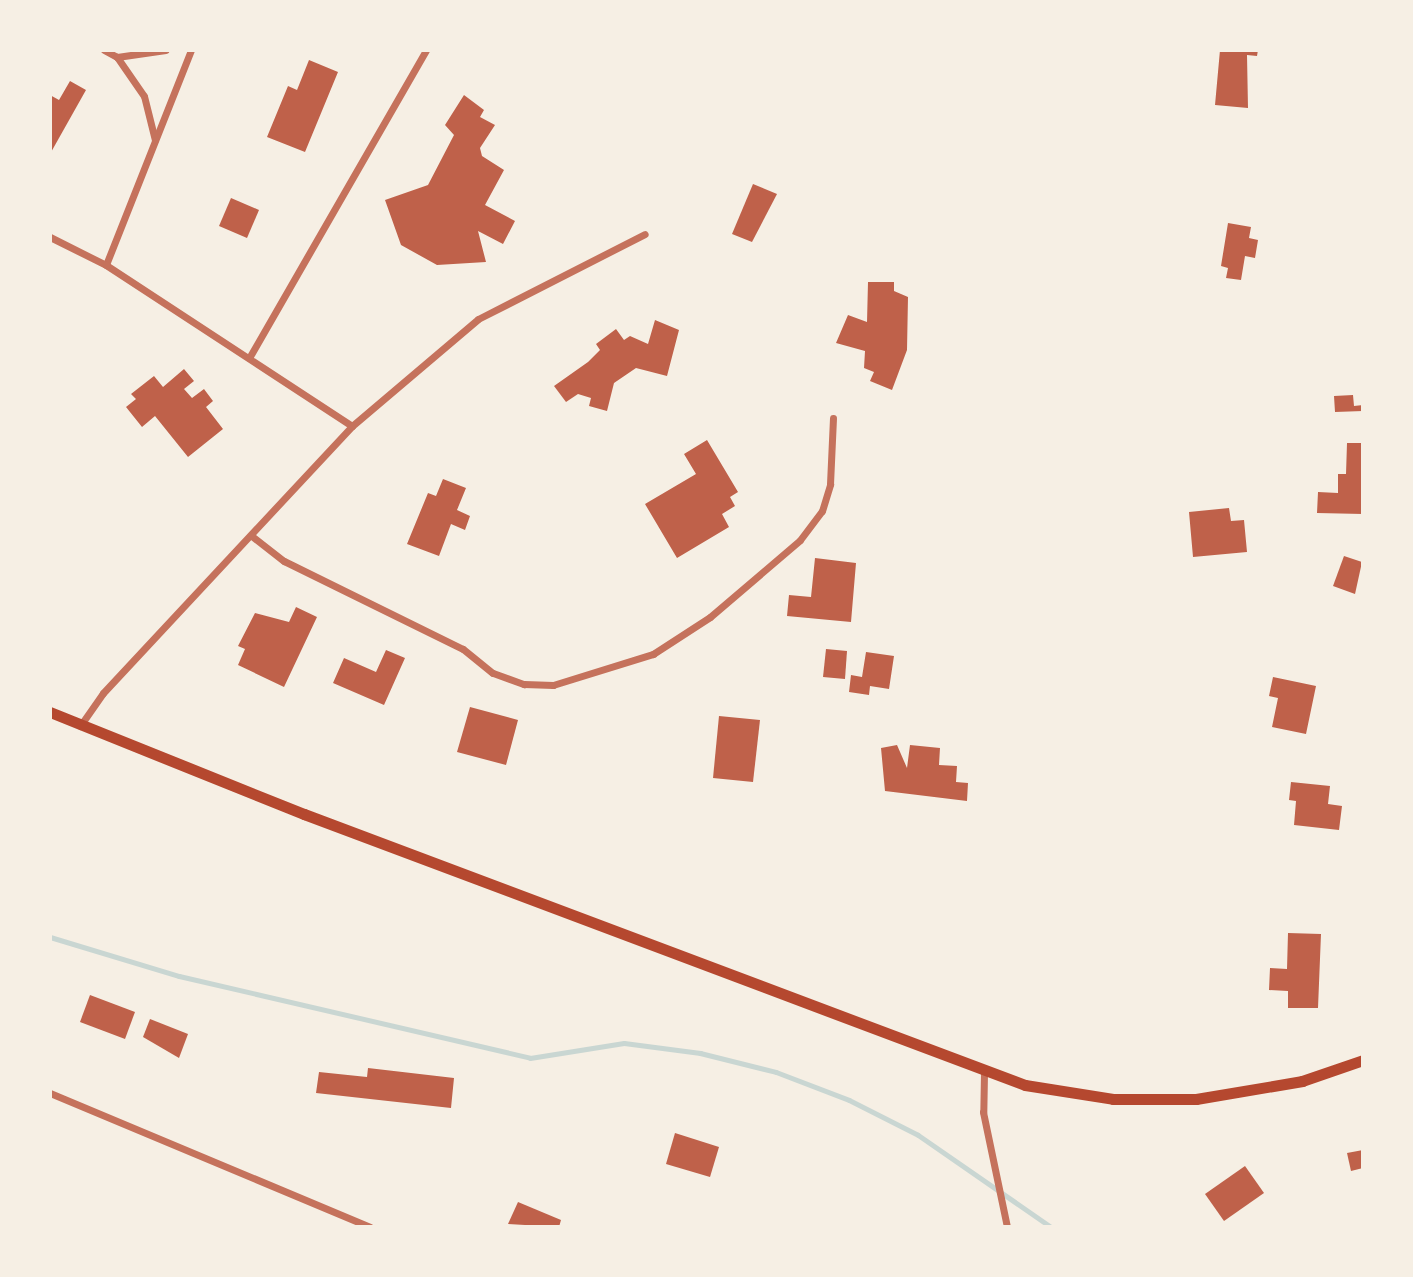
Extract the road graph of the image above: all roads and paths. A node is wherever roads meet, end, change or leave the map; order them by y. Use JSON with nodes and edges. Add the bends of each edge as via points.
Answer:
{"nodes":[{"id":1,"x":104,"y":50,"type":"edge"},
{"id":2,"x":165,"y":50,"type":"edge"},
{"id":3,"x":191,"y":50,"type":"edge"},
{"id":4,"x":426,"y":50,"type":"edge"},
{"id":5,"x":117,"y":57,"type":"junction"},
{"id":6,"x":155,"y":141,"type":"junction"},
{"id":7,"x":645,"y":234,"type":"dead end"},
{"id":8,"x":50,"y":237,"type":"edge"},
{"id":9,"x":106,"y":265,"type":"junction"},
{"id":10,"x":249,"y":358,"type":"junction"},
{"id":11,"x":833,"y":418,"type":"dead end"},
{"id":12,"x":352,"y":426,"type":"junction"},
{"id":13,"x":253,"y":537,"type":"junction"},
{"id":14,"x":50,"y":712,"type":"edge"},
{"id":15,"x":80,"y":726,"type":"junction"},
{"id":16,"x":1363,"y":1060,"type":"edge"},
{"id":17,"x":984,"y":1073,"type":"junction"},
{"id":18,"x":50,"y":1093,"type":"edge"},
{"id":19,"x":370,"y":1227,"type":"edge"},
{"id":20,"x":1007,"y":1227,"type":"edge"}],
"edges":[{"from":1,"to":5,"type":"street"},
{"from":2,"to":5,"type":"street"},
{"from":3,"to":6,"type":"street"},
{"from":4,"to":10,"type":"street"},
{"from":5,"to":6,"type":"street","via":[[144,96]]},
{"from":6,"to":9,"type":"street"},
{"from":7,"to":12,"type":"street","via":[[478,319]]},
{"from":8,"to":9,"type":"street"},
{"from":9,"to":10,"type":"street"},
{"from":10,"to":12,"type":"street"},
{"from":11,"to":13,"type":"street","via":[[830,484],[822,511],[800,540],[710,617],[653,654],[553,685],[524,684],[493,673],[463,649],[284,561]]},
{"from":12,"to":13,"type":"street"},
{"from":13,"to":15,"type":"street","via":[[103,693]]},
{"from":14,"to":15,"type":"main road"},
{"from":15,"to":17,"type":"main road"},
{"from":16,"to":17,"type":"main road","via":[[1291,1084],[1196,1099],[1082,1095]]},
{"from":17,"to":20,"type":"street","via":[[983,1112]]},
{"from":18,"to":19,"type":"street"}]}
